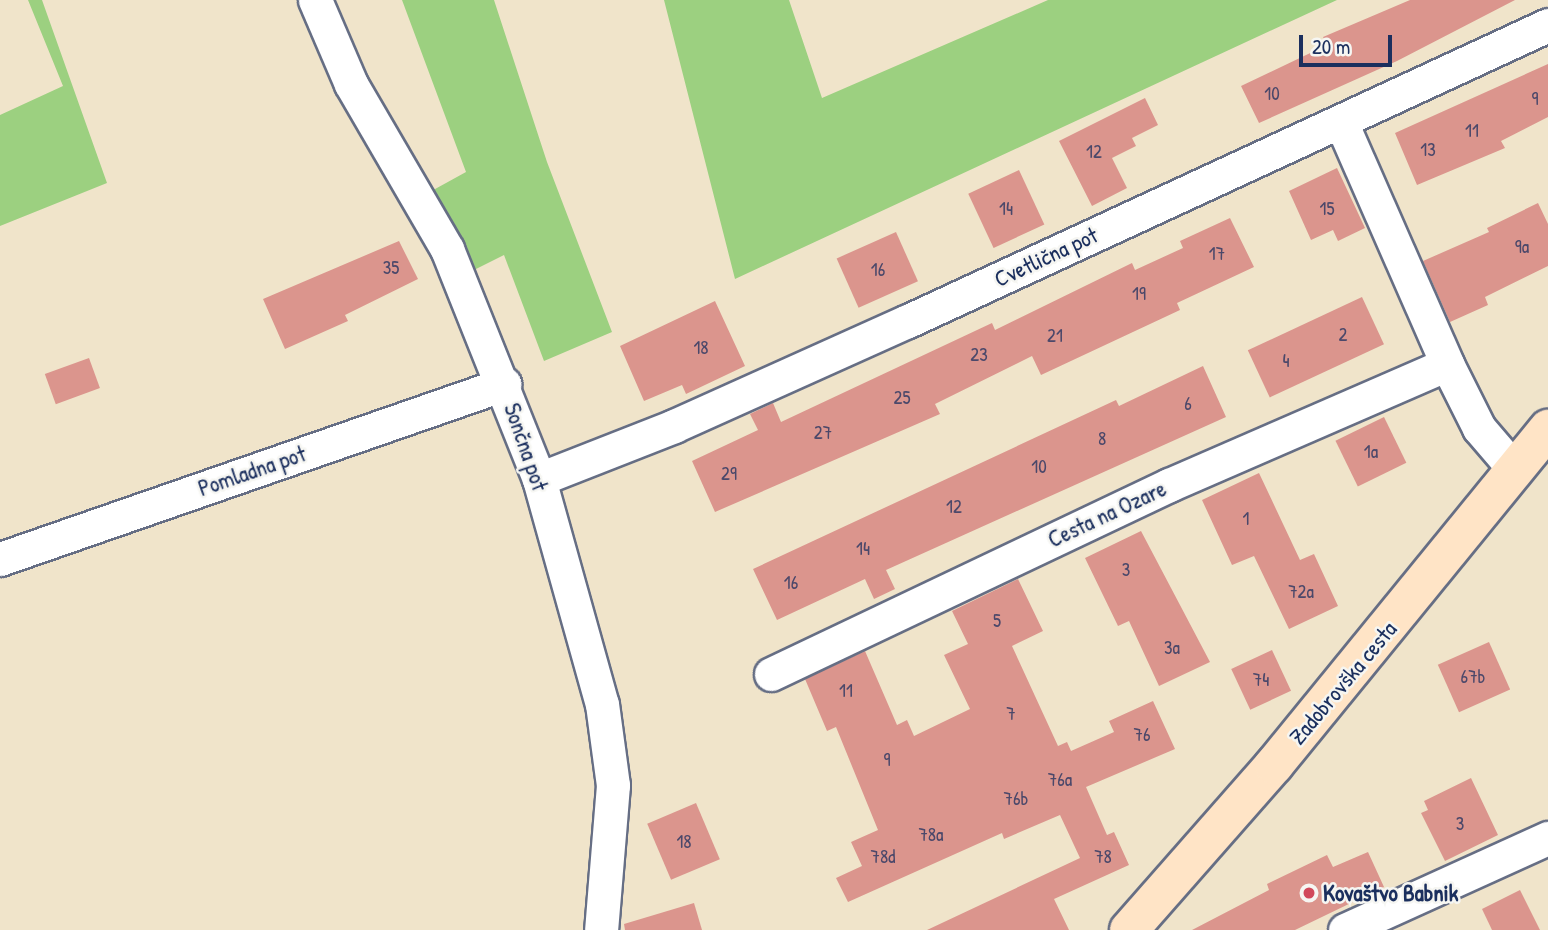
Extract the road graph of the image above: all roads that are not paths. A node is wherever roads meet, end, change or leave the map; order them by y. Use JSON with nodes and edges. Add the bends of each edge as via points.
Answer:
{"nodes":[{"id":1,"x":315,"y":0,"type":"edge"},
{"id":2,"x":1548,"y":25,"type":"edge"},
{"id":3,"x":1341,"y":122,"type":"junction"},
{"id":4,"x":1447,"y":363,"type":"junction"},
{"id":5,"x":504,"y":384,"type":"junction"},
{"id":6,"x":1547,"y":431,"type":"edge"},
{"id":7,"x":1515,"y":470,"type":"junction"},
{"id":8,"x":539,"y":480,"type":"junction"},
{"id":9,"x":0,"y":559,"type":"edge"},
{"id":10,"x":771,"y":674,"type":"dead end"},
{"id":11,"x":1548,"y":838,"type":"edge"},
{"id":12,"x":601,"y":930,"type":"edge"},
{"id":13,"x":1129,"y":930,"type":"edge"},
{"id":14,"x":1345,"y":930,"type":"edge"}],
"edges":[{"from":1,"to":5,"type":"street","name":"Sončna pot","via":[[351,83],[447,249]]},
{"from":2,"to":3,"type":"street","name":"Cvetlična pot"},
{"from":3,"to":4,"type":"street"},
{"from":3,"to":8,"type":"street","name":"Cvetlična pot","via":[[674,426]]},
{"from":4,"to":7,"type":"street","via":[[1479,428]]},
{"from":4,"to":10,"type":"street","name":"Cesta na Ozare","via":[[1169,485]]},
{"from":5,"to":8,"type":"street","name":"Sončna pot"},
{"from":5,"to":9,"type":"street","name":"Pomladna pot"},
{"from":6,"to":7,"type":"main road","name":"Zadobrovška cesta"},
{"from":7,"to":13,"type":"main road","name":"Zadobrovška cesta","via":[[1283,755]]},
{"from":8,"to":12,"type":"street","name":"Sončna pot","via":[[602,704],[613,785]]},
{"from":11,"to":14,"type":"street"}]}
